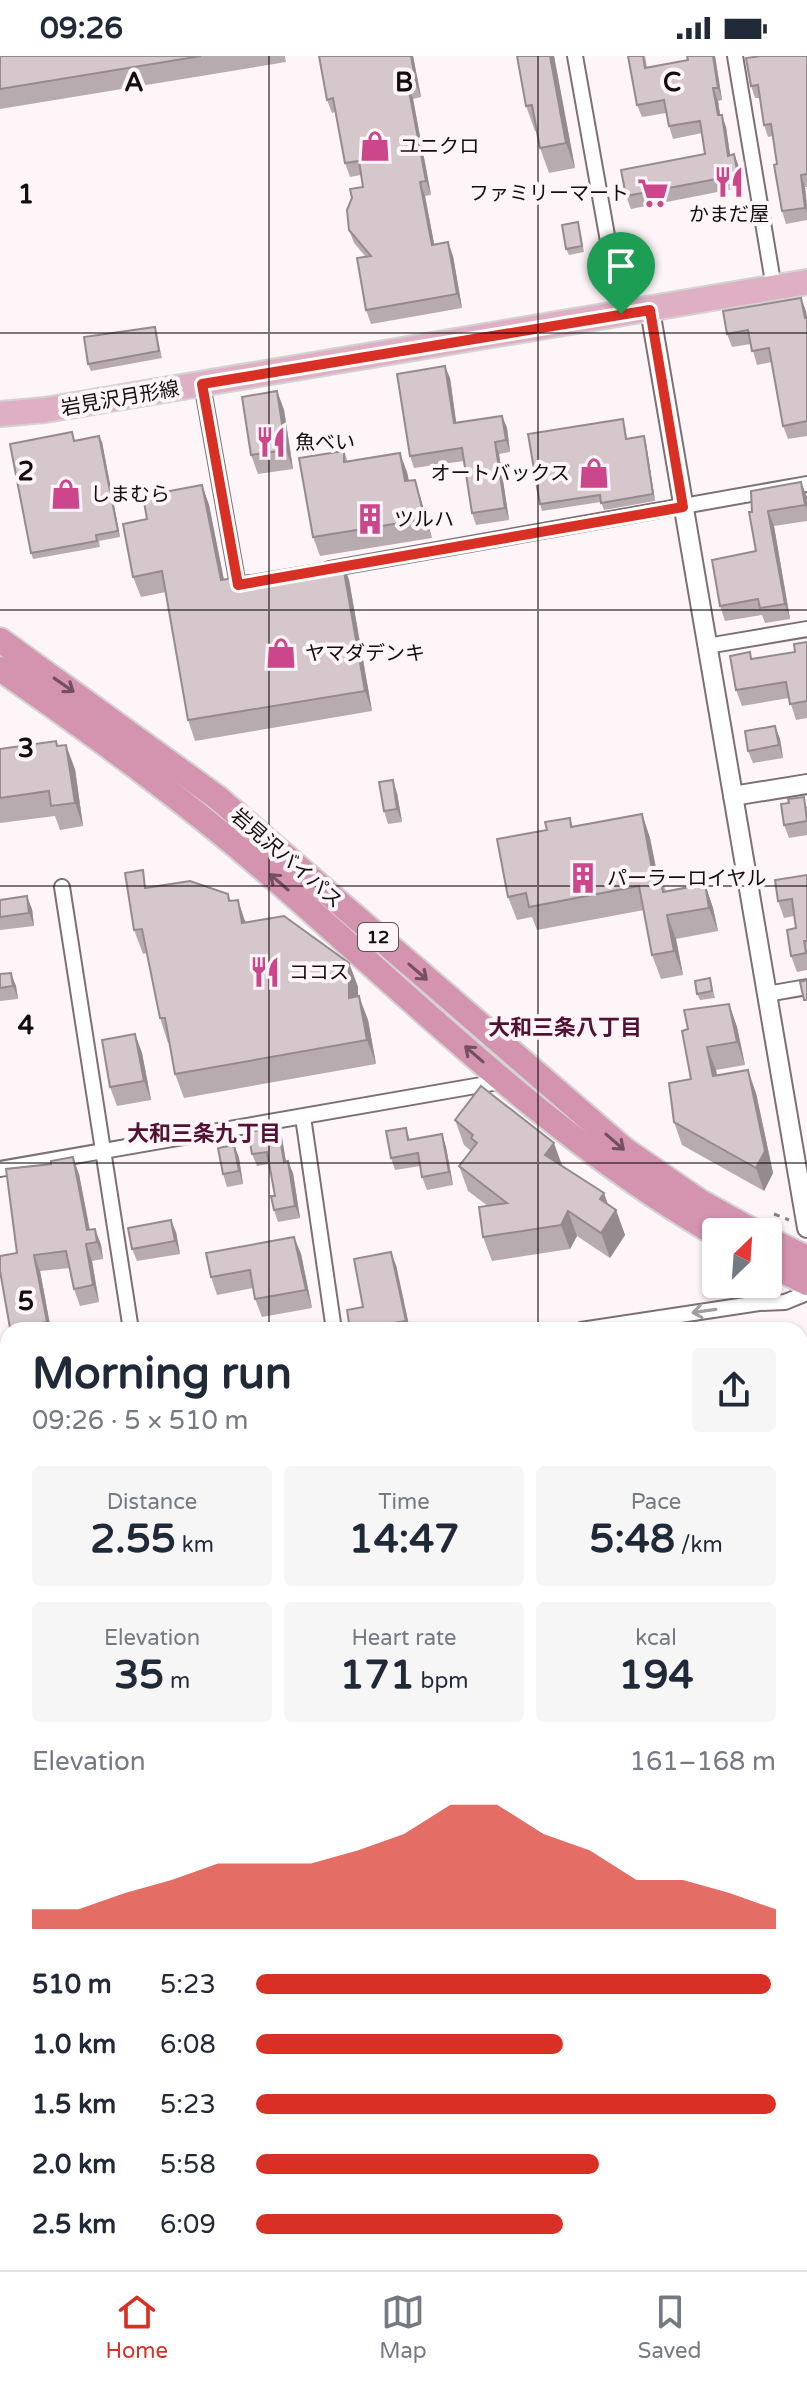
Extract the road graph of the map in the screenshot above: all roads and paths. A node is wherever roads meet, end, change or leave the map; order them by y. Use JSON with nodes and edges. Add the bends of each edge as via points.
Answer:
{"nodes":[{"id":1,"x":575,"y":56,"type":"edge"},
{"id":2,"x":735,"y":56,"type":"edge"},
{"id":3,"x":807,"y":282,"type":"edge"},
{"id":4,"x":774,"y":288,"type":"junction"},
{"id":5,"x":650,"y":310,"type":"junction"},
{"id":6,"x":621,"y":314,"type":"junction"},
{"id":7,"x":202,"y":384,"type":"junction"},
{"id":8,"x":0,"y":414,"type":"edge"},
{"id":9,"x":807,"y":484,"type":"edge"},
{"id":10,"x":683,"y":507,"type":"junction"},
{"id":11,"x":314,"y":572,"type":"edge"},
{"id":12,"x":268,"y":580,"type":"edge"},
{"id":13,"x":807,"y":629,"type":"edge"},
{"id":14,"x":0,"y":640,"type":"edge"},
{"id":15,"x":707,"y":646,"type":"junction"},
{"id":16,"x":0,"y":669,"type":"edge"},
{"id":17,"x":807,"y":784,"type":"edge"},
{"id":18,"x":733,"y":796,"type":"junction"},
{"id":19,"x":62,"y":887,"type":"dead end"},
{"id":20,"x":807,"y":987,"type":"edge"},
{"id":21,"x":767,"y":994,"type":"junction"},
{"id":22,"x":506,"y":1081,"type":"junction"},
{"id":23,"x":303,"y":1117,"type":"junction"},
{"id":24,"x":800,"y":1146,"type":"edge"},
{"id":25,"x":102,"y":1153,"type":"junction"},
{"id":26,"x":0,"y":1169,"type":"edge"},
{"id":27,"x":730,"y":1218,"type":"edge"},
{"id":28,"x":702,"y":1225,"type":"edge"},
{"id":29,"x":807,"y":1228,"type":"edge"},
{"id":30,"x":782,"y":1246,"type":"edge"},
{"id":31,"x":807,"y":1258,"type":"edge"},
{"id":32,"x":782,"y":1270,"type":"edge"},
{"id":33,"x":807,"y":1283,"type":"edge"},
{"id":34,"x":807,"y":1293,"type":"edge"},
{"id":35,"x":130,"y":1322,"type":"edge"},
{"id":36,"x":333,"y":1322,"type":"edge"},
{"id":37,"x":634,"y":1322,"type":"edge"}],
"edges":[{"from":1,"to":6,"type":"street"},
{"from":2,"to":4,"type":"street"},
{"from":3,"to":4,"type":"main road","name":"岩見沢月形線"},
{"from":4,"to":5,"type":"main road","name":"岩見沢月形線"},
{"from":5,"to":6,"type":"main road","name":"岩見沢月形線"},
{"from":5,"to":10,"type":"street"},
{"from":6,"to":7,"type":"main road","name":"岩見沢月形線"},
{"from":7,"to":8,"type":"main road","name":"岩見沢月形線"},
{"from":7,"to":12,"type":"street","via":[[238,585]]},
{"from":9,"to":10,"type":"street"},
{"from":10,"to":11,"type":"street"},
{"from":10,"to":15,"type":"street"},
{"from":13,"to":15,"type":"street"},
{"from":14,"to":27,"type":"highway","name":"岩見沢バイパス","number":"12","one_way":true,"via":[[218,798],[625,1150]]},
{"from":15,"to":18,"type":"street"},
{"from":22,"to":16,"type":"highway","name":"岩見沢バイパス","number":"12","one_way":true,"via":[[221,833]]},
{"from":17,"to":18,"type":"street"},
{"from":18,"to":21,"type":"street"},
{"from":19,"to":25,"type":"street"},
{"from":20,"to":21,"type":"street"},
{"from":21,"to":24,"type":"street"},
{"from":22,"to":23,"type":"street"},
{"from":22,"to":28,"type":"highway","name":"岩見沢バイパス","number":"12","via":[[585,1146]]},
{"from":23,"to":25,"type":"street"},
{"from":23,"to":36,"type":"street"},
{"from":24,"to":29,"type":"street"},
{"from":25,"to":26,"type":"street"},
{"from":25,"to":35,"type":"street"},
{"from":30,"to":31,"type":"highway"},
{"from":32,"to":33,"type":"highway"},
{"from":34,"to":37,"type":"street","one_way":true,"via":[[785,1302]]}]}
